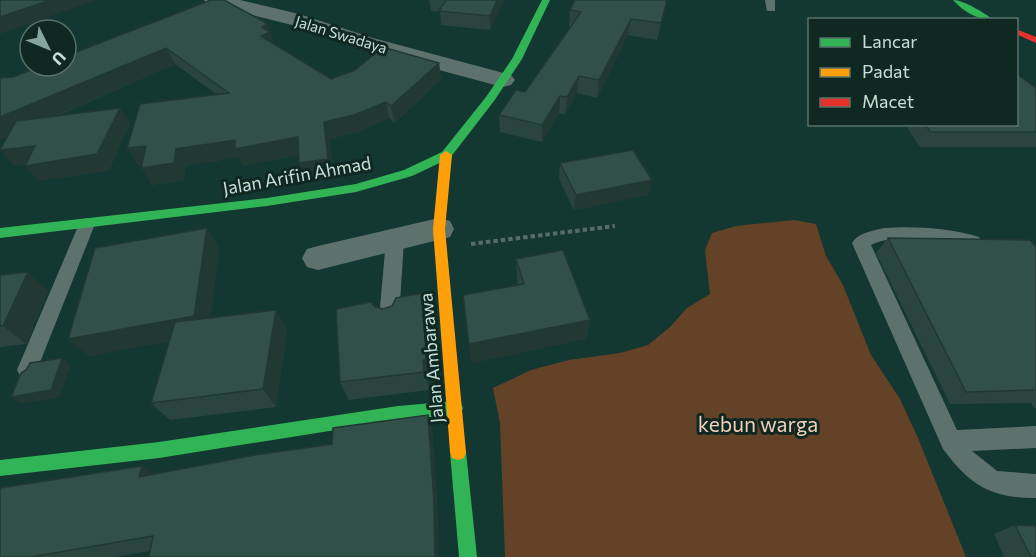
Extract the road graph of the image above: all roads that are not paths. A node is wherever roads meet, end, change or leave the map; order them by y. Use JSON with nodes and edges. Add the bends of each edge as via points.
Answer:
{"nodes":[{"id":1,"x":214,"y":0,"type":"edge"},
{"id":2,"x":546,"y":0,"type":"edge"},
{"id":3,"x":957,"y":0,"type":"edge"},
{"id":4,"x":967,"y":15,"type":"edge"},
{"id":5,"x":1018,"y":31,"type":"edge"},
{"id":6,"x":1036,"y":40,"type":"edge"},
{"id":7,"x":503,"y":80,"type":"junction"},
{"id":8,"x":446,"y":155,"type":"junction"},
{"id":9,"x":87,"y":224,"type":"junction"},
{"id":10,"x":0,"y":233,"type":"edge"},
{"id":11,"x":440,"y":238,"type":"junction"},
{"id":12,"x":395,"y":240,"type":"junction"},
{"id":13,"x":992,"y":244,"type":"edge"},
{"id":14,"x":318,"y":258,"type":"dead end"},
{"id":15,"x":389,"y":319,"type":"edge"},
{"id":16,"x":27,"y":370,"type":"edge"},
{"id":17,"x":455,"y":408,"type":"junction"},
{"id":18,"x":1036,"y":437,"type":"edge"},
{"id":19,"x":951,"y":441,"type":"junction"},
{"id":20,"x":0,"y":468,"type":"edge"},
{"id":21,"x":1036,"y":486,"type":"edge"},
{"id":22,"x":468,"y":557,"type":"edge"}],
"edges":[{"from":1,"to":7,"type":"street","name":"Jalan Swadaya"},
{"from":2,"to":7,"type":"street","name":"Jalan Arifin Ahmad"},
{"from":3,"to":4,"type":"street"},
{"from":5,"to":6,"type":"street"},
{"from":7,"to":8,"type":"street","name":"Jalan Arifin Ahmad"},
{"from":8,"to":9,"type":"street","name":"Jalan Arifin Ahmad","via":[[408,173],[356,188]]},
{"from":8,"to":11,"type":"street","name":"Jalan Ambarawa"},
{"from":9,"to":10,"type":"street","name":"Jalan Arifin Ahmad"},
{"from":9,"to":16,"type":"lane"},
{"from":11,"to":12,"type":"street"},
{"from":11,"to":17,"type":"street","name":"Jalan Ambarawa"},
{"from":12,"to":14,"type":"street"},
{"from":12,"to":15,"type":"lane"},
{"from":13,"to":19,"type":"lane","via":[[904,233],[868,237],[861,243]]},
{"from":17,"to":20,"type":"street"},
{"from":17,"to":22,"type":"street","name":"Jalan Ambarawa"},
{"from":18,"to":19,"type":"lane"},
{"from":19,"to":21,"type":"lane","via":[[969,465],[986,479],[1006,486]]}]}
